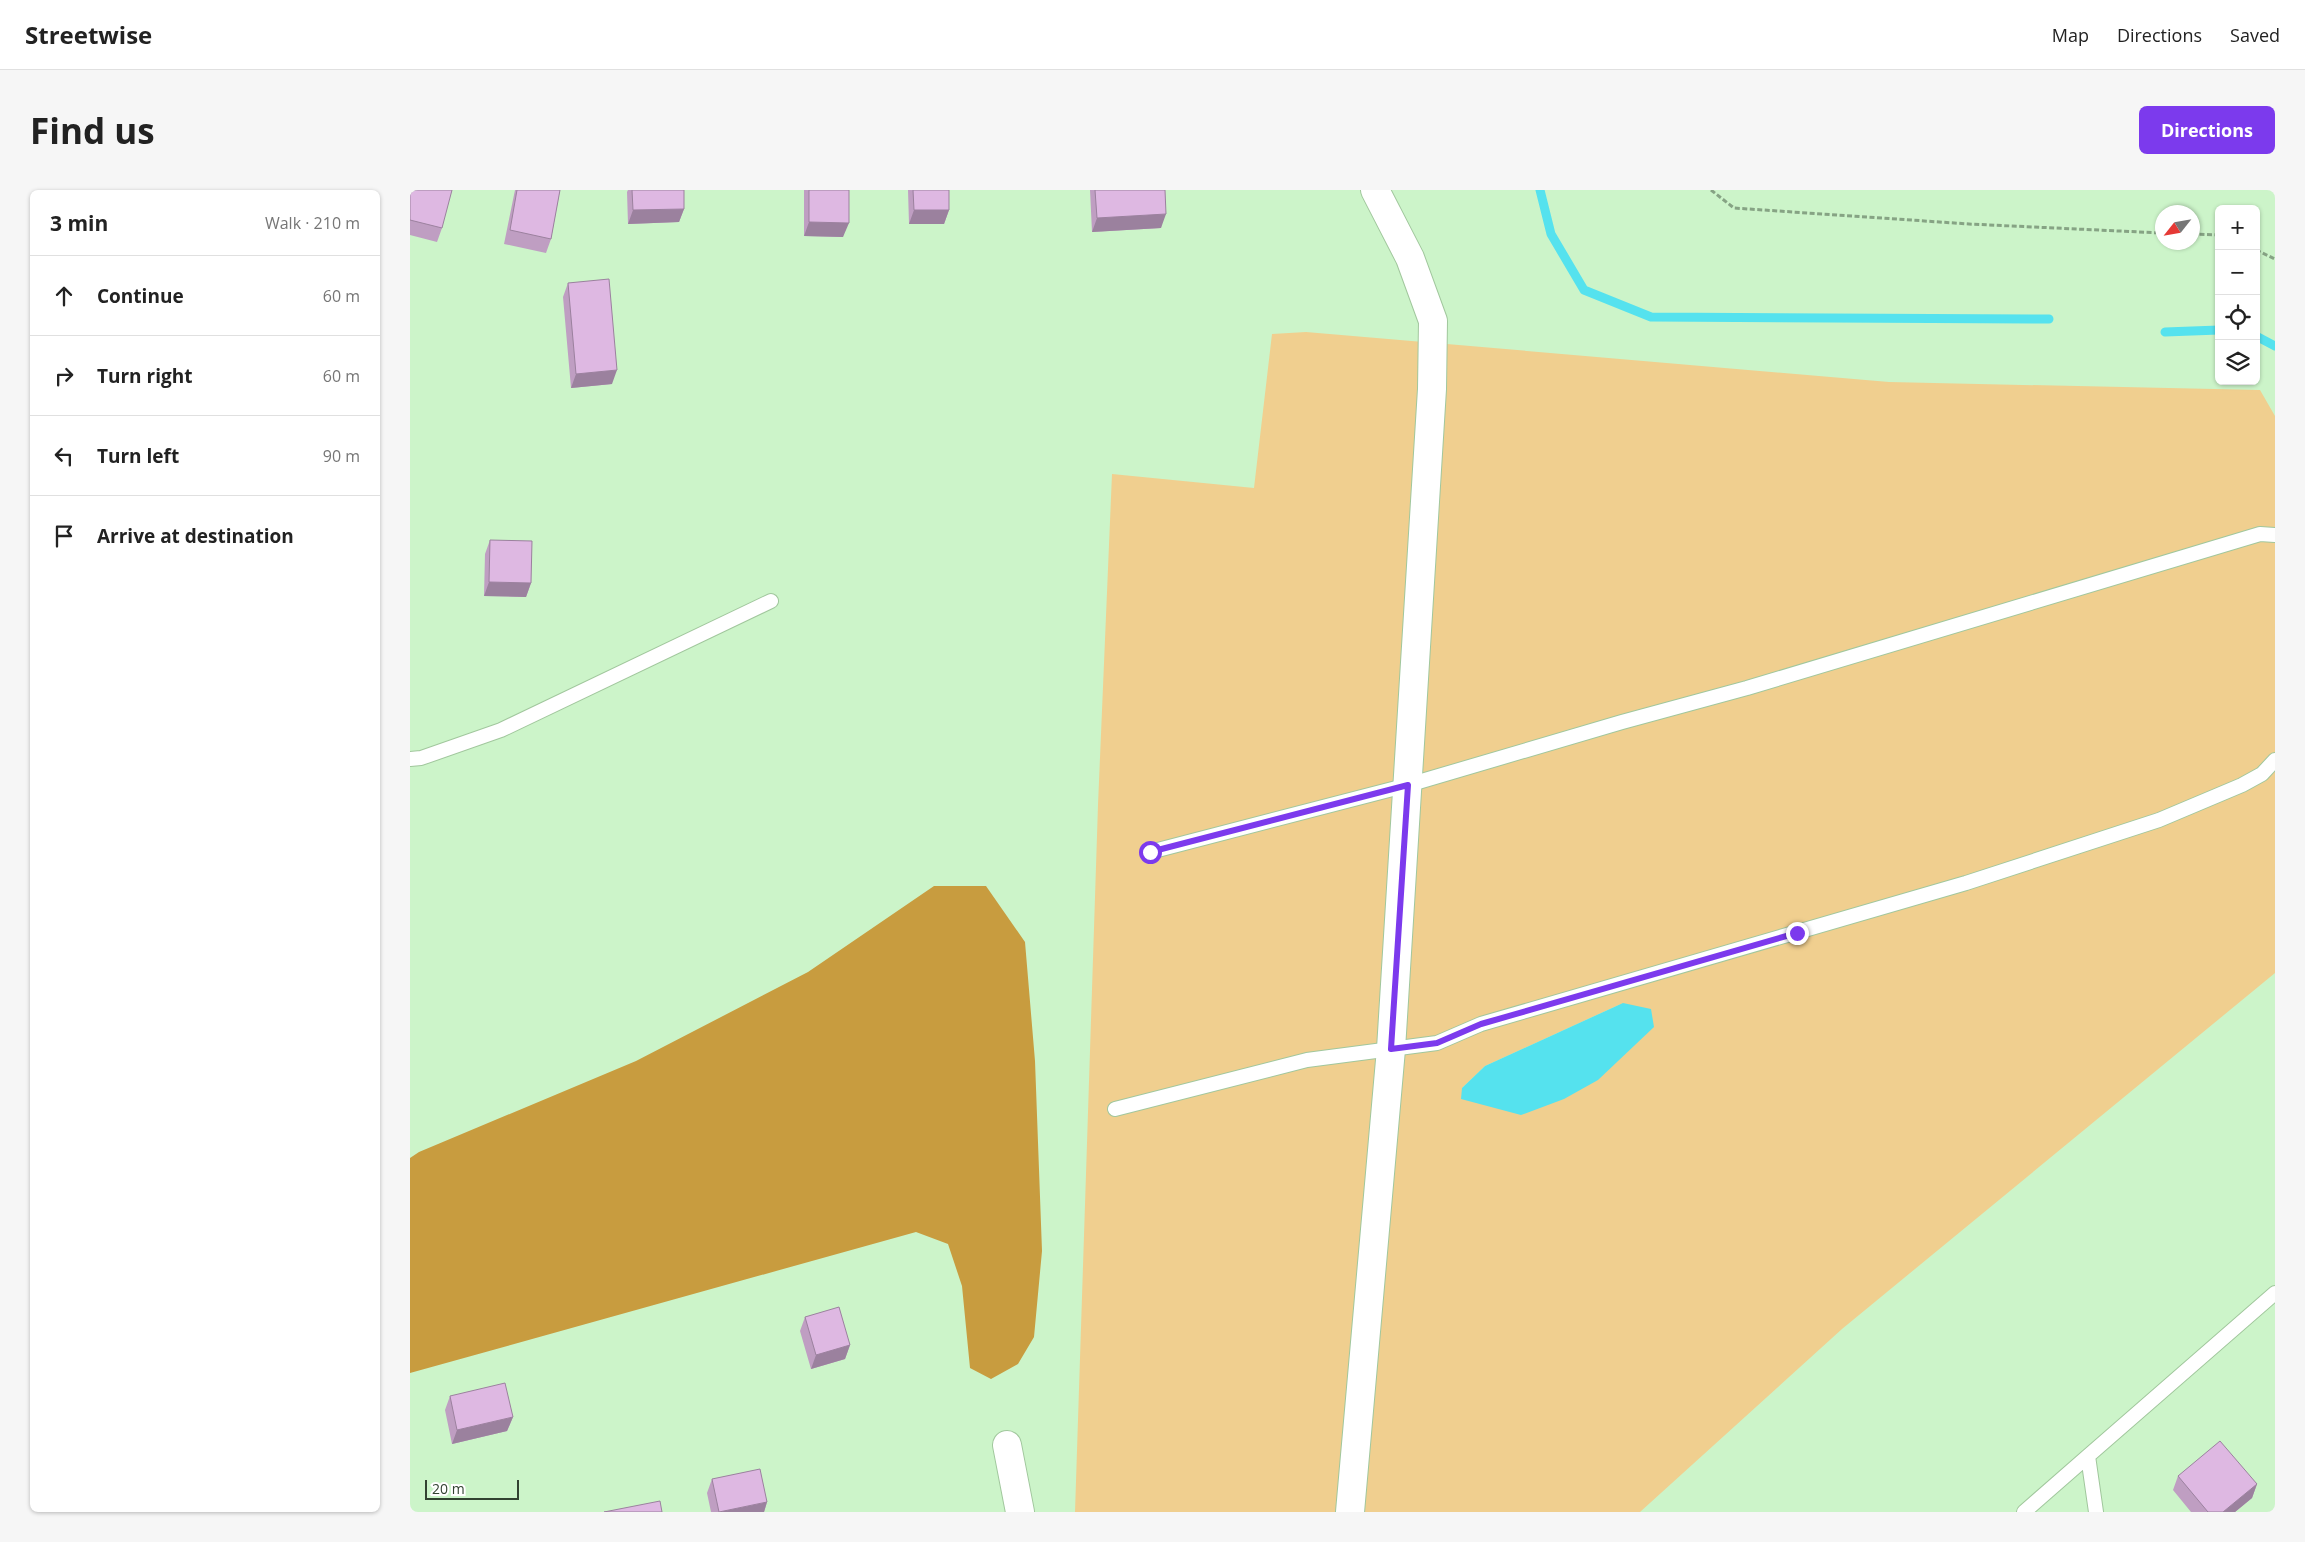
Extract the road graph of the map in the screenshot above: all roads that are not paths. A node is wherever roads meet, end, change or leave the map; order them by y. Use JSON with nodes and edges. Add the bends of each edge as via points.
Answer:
{"nodes":[{"id":1,"x":1375,"y":190,"type":"edge"},
{"id":2,"x":2275,"y":535,"type":"edge"},
{"id":3,"x":771,"y":601,"type":"dead end"},
{"id":4,"x":410,"y":759,"type":"edge"},
{"id":5,"x":2275,"y":760,"type":"edge"},
{"id":6,"x":1408,"y":785,"type":"junction"},
{"id":7,"x":1150,"y":852,"type":"dead end"},
{"id":8,"x":1391,"y":1049,"type":"junction"},
{"id":9,"x":1114,"y":1109,"type":"dead end"},
{"id":10,"x":2275,"y":1293,"type":"edge"},
{"id":11,"x":1007,"y":1445,"type":"dead end"},
{"id":12,"x":2088,"y":1456,"type":"junction"},
{"id":13,"x":1020,"y":1512,"type":"edge"},
{"id":14,"x":1350,"y":1512,"type":"edge"},
{"id":15,"x":2024,"y":1512,"type":"edge"},
{"id":16,"x":2096,"y":1512,"type":"edge"}],
"edges":[{"from":1,"to":6,"type":"street","via":[[1410,258],[1433,321],[1432,389]]},
{"from":2,"to":6,"type":"lane","via":[[2260,534],[1747,688]]},
{"from":3,"to":4,"type":"lane","via":[[502,730],[422,758]]},
{"from":5,"to":8,"type":"lane","via":[[2262,774],[2242,785],[2150,823],[1966,883],[1481,1024],[1437,1043]]},
{"from":6,"to":7,"type":"lane"},
{"from":6,"to":8,"type":"street"},
{"from":8,"to":9,"type":"lane","via":[[1307,1060]]},
{"from":8,"to":14,"type":"street"},
{"from":10,"to":12,"type":"lane"},
{"from":11,"to":13,"type":"street"},
{"from":12,"to":15,"type":"lane"},
{"from":12,"to":16,"type":"lane"}]}
